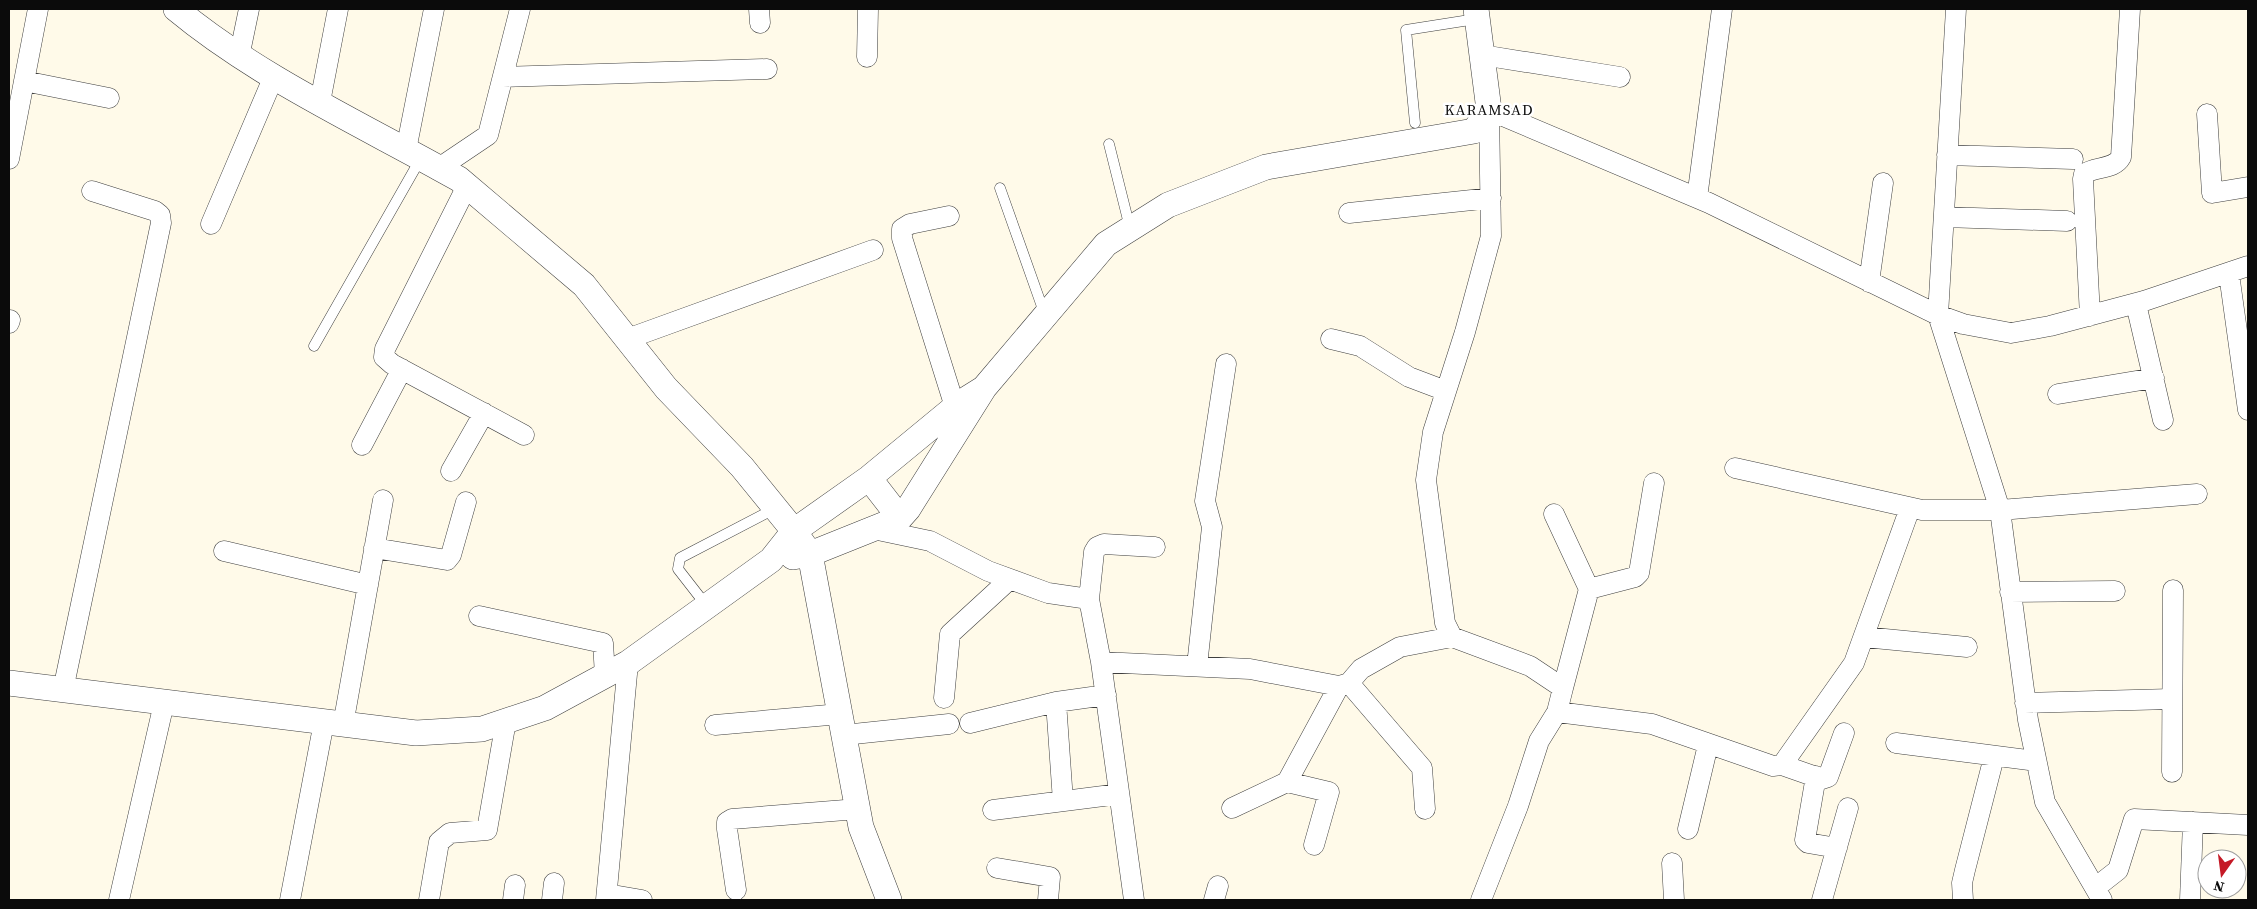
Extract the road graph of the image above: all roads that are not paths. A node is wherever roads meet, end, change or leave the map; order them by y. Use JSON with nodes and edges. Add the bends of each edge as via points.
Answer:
{"nodes":[{"id":1,"x":38,"y":9,"type":"edge"},
{"id":2,"x":176,"y":9,"type":"edge"},
{"id":3,"x":249,"y":9,"type":"edge"},
{"id":4,"x":338,"y":9,"type":"edge"},
{"id":5,"x":434,"y":9,"type":"edge"},
{"id":6,"x":520,"y":9,"type":"edge"},
{"id":7,"x":868,"y":9,"type":"edge"},
{"id":8,"x":1722,"y":9,"type":"edge"},
{"id":9,"x":1956,"y":9,"type":"edge"},
{"id":10,"x":2130,"y":9,"type":"edge"},
{"id":11,"x":1477,"y":14,"type":"edge"},
{"id":12,"x":1482,"y":55,"type":"junction"},
{"id":13,"x":867,"y":56,"type":"dead end"},
{"id":14,"x":239,"y":57,"type":"junction"},
{"id":15,"x":767,"y":69,"type":"dead end"},
{"id":16,"x":274,"y":76,"type":"junction"},
{"id":17,"x":502,"y":77,"type":"junction"},
{"id":18,"x":1620,"y":77,"type":"dead end"},
{"id":19,"x":24,"y":81,"type":"junction"},
{"id":20,"x":109,"y":98,"type":"dead end"},
{"id":21,"x":320,"y":102,"type":"junction"},
{"id":22,"x":1489,"y":110,"type":"junction"},
{"id":23,"x":2207,"y":114,"type":"dead end"},
{"id":24,"x":1415,"y":123,"type":"dead end"},
{"id":25,"x":1109,"y":144,"type":"dead end"},
{"id":26,"x":1947,"y":155,"type":"junction"},
{"id":27,"x":2073,"y":158,"type":"dead end"},
{"id":28,"x":9,"y":159,"type":"edge"},
{"id":29,"x":422,"y":159,"type":"junction"},
{"id":30,"x":1883,"y":183,"type":"dead end"},
{"id":31,"x":467,"y":186,"type":"junction"},
{"id":32,"x":2248,"y":187,"type":"edge"},
{"id":33,"x":1000,"y":188,"type":"dead end"},
{"id":34,"x":92,"y":191,"type":"dead end"},
{"id":35,"x":1491,"y":198,"type":"junction"},
{"id":36,"x":1697,"y":198,"type":"junction"},
{"id":37,"x":1348,"y":213,"type":"dead end"},
{"id":38,"x":949,"y":216,"type":"dead end"},
{"id":39,"x":1944,"y":217,"type":"junction"},
{"id":40,"x":2067,"y":221,"type":"dead end"},
{"id":41,"x":211,"y":224,"type":"dead end"},
{"id":42,"x":1130,"y":229,"type":"junction"},
{"id":43,"x":873,"y":250,"type":"dead end"},
{"id":44,"x":2248,"y":266,"type":"edge"},
{"id":45,"x":2229,"y":274,"type":"junction"},
{"id":46,"x":1869,"y":282,"type":"junction"},
{"id":47,"x":2136,"y":304,"type":"junction"},
{"id":48,"x":1938,"y":315,"type":"junction"},
{"id":49,"x":1045,"y":316,"type":"junction"},
{"id":50,"x":2090,"y":316,"type":"junction"},
{"id":51,"x":627,"y":339,"type":"junction"},
{"id":52,"x":1331,"y":339,"type":"dead end"},
{"id":53,"x":314,"y":346,"type":"dead end"},
{"id":54,"x":1226,"y":364,"type":"dead end"},
{"id":55,"x":402,"y":369,"type":"junction"},
{"id":56,"x":2154,"y":378,"type":"junction"},
{"id":57,"x":984,"y":388,"type":"junction"},
{"id":58,"x":1446,"y":391,"type":"junction"},
{"id":59,"x":2058,"y":394,"type":"dead end"},
{"id":60,"x":956,"y":407,"type":"junction"},
{"id":61,"x":2248,"y":410,"type":"edge"},
{"id":62,"x":484,"y":413,"type":"junction"},
{"id":63,"x":2163,"y":420,"type":"dead end"},
{"id":64,"x":524,"y":435,"type":"dead end"},
{"id":65,"x":362,"y":445,"type":"dead end"},
{"id":66,"x":892,"y":459,"type":"junction"},
{"id":67,"x":1735,"y":468,"type":"dead end"},
{"id":68,"x":451,"y":471,"type":"dead end"},
{"id":69,"x":869,"y":478,"type":"junction"},
{"id":70,"x":1654,"y":483,"type":"dead end"},
{"id":71,"x":921,"y":489,"type":"junction"},
{"id":72,"x":2197,"y":494,"type":"dead end"},
{"id":73,"x":383,"y":500,"type":"dead end"},
{"id":74,"x":466,"y":502,"type":"dead end"},
{"id":75,"x":776,"y":508,"type":"junction"},
{"id":76,"x":1910,"y":508,"type":"junction"},
{"id":77,"x":2000,"y":510,"type":"junction"},
{"id":78,"x":1554,"y":514,"type":"dead end"},
{"id":79,"x":900,"y":518,"type":"junction"},
{"id":80,"x":873,"y":529,"type":"junction"},
{"id":81,"x":794,"y":531,"type":"junction"},
{"id":82,"x":1156,"y":546,"type":"dead end"},
{"id":83,"x":374,"y":548,"type":"junction"},
{"id":84,"x":224,"y":551,"type":"dead end"},
{"id":85,"x":810,"y":554,"type":"junction"},
{"id":86,"x":771,"y":560,"type":"junction"},
{"id":87,"x":1010,"y":579,"type":"junction"},
{"id":88,"x":368,"y":585,"type":"junction"},
{"id":89,"x":1589,"y":589,"type":"junction"},
{"id":90,"x":2172,"y":590,"type":"dead end"},
{"id":91,"x":2115,"y":591,"type":"dead end"},
{"id":92,"x":2010,"y":592,"type":"junction"},
{"id":93,"x":1089,"y":599,"type":"junction"},
{"id":94,"x":706,"y":605,"type":"junction"},
{"id":95,"x":479,"y":616,"type":"dead end"},
{"id":96,"x":1452,"y":637,"type":"junction"},
{"id":97,"x":1864,"y":637,"type":"junction"},
{"id":98,"x":1967,"y":647,"type":"dead end"},
{"id":99,"x":1101,"y":662,"type":"junction"},
{"id":100,"x":628,"y":663,"type":"junction"},
{"id":101,"x":1196,"y":666,"type":"junction"},
{"id":102,"x":605,"y":675,"type":"junction"},
{"id":103,"x":9,"y":683,"type":"edge"},
{"id":104,"x":1344,"y":684,"type":"junction"},
{"id":105,"x":1563,"y":688,"type":"junction"},
{"id":106,"x":63,"y":690,"type":"junction"},
{"id":107,"x":1106,"y":695,"type":"junction"},
{"id":108,"x":944,"y":698,"type":"dead end"},
{"id":109,"x":2171,"y":699,"type":"junction"},
{"id":110,"x":1056,"y":702,"type":"junction"},
{"id":111,"x":164,"y":703,"type":"junction"},
{"id":112,"x":2025,"y":703,"type":"junction"},
{"id":113,"x":1557,"y":712,"type":"junction"},
{"id":114,"x":506,"y":721,"type":"junction"},
{"id":115,"x":334,"y":723,"type":"junction"},
{"id":116,"x":970,"y":723,"type":"dead end"},
{"id":117,"x":842,"y":724,"type":"junction"},
{"id":118,"x":948,"y":724,"type":"dead end"},
{"id":119,"x":715,"y":725,"type":"dead end"},
{"id":120,"x":1844,"y":733,"type":"dead end"},
{"id":121,"x":1896,"y":743,"type":"dead end"},
{"id":122,"x":1708,"y":745,"type":"junction"},
{"id":123,"x":1994,"y":757,"type":"junction"},
{"id":124,"x":2036,"y":761,"type":"junction"},
{"id":125,"x":1782,"y":765,"type":"junction"},
{"id":126,"x":2172,"y":772,"type":"dead end"},
{"id":127,"x":1816,"y":776,"type":"junction"},
{"id":128,"x":1287,"y":782,"type":"junction"},
{"id":129,"x":1119,"y":794,"type":"junction"},
{"id":130,"x":1063,"y":801,"type":"junction"},
{"id":131,"x":1232,"y":808,"type":"dead end"},
{"id":132,"x":1848,"y":808,"type":"dead end"},
{"id":133,"x":858,"y":809,"type":"junction"},
{"id":134,"x":1425,"y":809,"type":"dead end"},
{"id":135,"x":993,"y":810,"type":"dead end"},
{"id":136,"x":2194,"y":822,"type":"junction"},
{"id":137,"x":2248,"y":825,"type":"edge"},
{"id":138,"x":1688,"y":829,"type":"dead end"},
{"id":139,"x":1314,"y":845,"type":"dead end"},
{"id":140,"x":1837,"y":848,"type":"junction"},
{"id":141,"x":1672,"y":863,"type":"dead end"},
{"id":142,"x":997,"y":868,"type":"dead end"},
{"id":143,"x":736,"y":890,"type":"dead end"},
{"id":144,"x":2098,"y":894,"type":"edge"},
{"id":145,"x":606,"y":897,"type":"edge"},
{"id":146,"x":119,"y":900,"type":"edge"},
{"id":147,"x":290,"y":900,"type":"edge"},
{"id":148,"x":429,"y":900,"type":"edge"},
{"id":149,"x":642,"y":900,"type":"edge"},
{"id":150,"x":889,"y":900,"type":"edge"},
{"id":151,"x":1048,"y":900,"type":"edge"},
{"id":152,"x":1134,"y":900,"type":"edge"},
{"id":153,"x":1481,"y":900,"type":"edge"},
{"id":154,"x":1674,"y":900,"type":"edge"},
{"id":155,"x":1822,"y":900,"type":"edge"},
{"id":156,"x":1963,"y":900,"type":"edge"},
{"id":157,"x":2190,"y":900,"type":"edge"}],
"edges":[{"from":1,"to":19,"type":"street"},
{"from":2,"to":14,"type":"street"},
{"from":3,"to":14,"type":"street"},
{"from":4,"to":21,"type":"street"},
{"from":5,"to":29,"type":"street"},
{"from":6,"to":17,"type":"street"},
{"from":7,"to":13,"type":"street"},
{"from":8,"to":36,"type":"street"},
{"from":9,"to":26,"type":"street"},
{"from":10,"to":50,"type":"street","via":[[2121,157],[2114,165],[2088,171],[2083,179]]},
{"from":11,"to":12,"type":"street"},
{"from":11,"to":24,"type":"lane","via":[[1406,30]]},
{"from":12,"to":18,"type":"street"},
{"from":12,"to":22,"type":"street"},
{"from":14,"to":16,"type":"street"},
{"from":15,"to":17,"type":"street"},
{"from":16,"to":21,"type":"street"},
{"from":16,"to":41,"type":"street"},
{"from":17,"to":29,"type":"street","via":[[488,135]]},
{"from":19,"to":20,"type":"street"},
{"from":19,"to":28,"type":"street"},
{"from":21,"to":29,"type":"street"},
{"from":22,"to":35,"type":"street"},
{"from":22,"to":36,"type":"street"},
{"from":22,"to":42,"type":"street","via":[[1474,131],[1266,167],[1168,205]]},
{"from":23,"to":32,"type":"street","via":[[2210,190],[2216,194]]},
{"from":25,"to":42,"type":"lane"},
{"from":26,"to":27,"type":"street"},
{"from":26,"to":39,"type":"street"},
{"from":29,"to":31,"type":"street"},
{"from":29,"to":53,"type":"lane"},
{"from":30,"to":46,"type":"street"},
{"from":31,"to":51,"type":"street","via":[[584,285]]},
{"from":31,"to":55,"type":"street","via":[[385,349],[384,357]]},
{"from":33,"to":49,"type":"lane"},
{"from":34,"to":106,"type":"street","via":[[155,211],[162,223]]},
{"from":35,"to":37,"type":"street"},
{"from":35,"to":58,"type":"street","via":[[1491,236]]},
{"from":36,"to":46,"type":"street"},
{"from":38,"to":60,"type":"street","via":[[910,224],[902,229],[902,238]]},
{"from":39,"to":40,"type":"street"},
{"from":39,"to":48,"type":"street"},
{"from":42,"to":49,"type":"street","via":[[1106,244]]},
{"from":43,"to":51,"type":"street"},
{"from":44,"to":45,"type":"street"},
{"from":45,"to":47,"type":"street"},
{"from":45,"to":61,"type":"street"},
{"from":46,"to":48,"type":"street"},
{"from":47,"to":50,"type":"street"},
{"from":47,"to":56,"type":"street"},
{"from":48,"to":50,"type":"street","via":[[1963,324],[2011,333]]},
{"from":48,"to":77,"type":"street"},
{"from":49,"to":57,"type":"street"},
{"from":51,"to":75,"type":"street","via":[[666,388],[742,467]]},
{"from":52,"to":58,"type":"street","via":[[1360,346],[1409,378]]},
{"from":54,"to":101,"type":"street","via":[[1205,501],[1212,527]]},
{"from":55,"to":62,"type":"street"},
{"from":55,"to":65,"type":"street"},
{"from":56,"to":59,"type":"street"},
{"from":56,"to":63,"type":"street"},
{"from":57,"to":60,"type":"street"},
{"from":57,"to":71,"type":"street"},
{"from":58,"to":96,"type":"street","via":[[1433,432],[1426,480],[1445,623]]},
{"from":60,"to":66,"type":"street"},
{"from":62,"to":64,"type":"street"},
{"from":62,"to":68,"type":"street"},
{"from":66,"to":69,"type":"street"},
{"from":66,"to":71,"type":"street"},
{"from":67,"to":76,"type":"street"},
{"from":69,"to":79,"type":"street"},
{"from":69,"to":81,"type":"street"},
{"from":70,"to":89,"type":"street","via":[[1639,573],[1635,577]]},
{"from":71,"to":79,"type":"street"},
{"from":72,"to":77,"type":"street"},
{"from":73,"to":83,"type":"street"},
{"from":74,"to":83,"type":"street","via":[[447,560]]},
{"from":75,"to":81,"type":"street"},
{"from":75,"to":94,"type":"lane","via":[[680,558],[678,569]]},
{"from":76,"to":77,"type":"street"},
{"from":76,"to":97,"type":"street"},
{"from":77,"to":92,"type":"street"},
{"from":78,"to":89,"type":"street"},
{"from":79,"to":80,"type":"street"},
{"from":80,"to":85,"type":"street"},
{"from":80,"to":87,"type":"street","via":[[930,541]]},
{"from":81,"to":85,"type":"street"},
{"from":81,"to":86,"type":"street"},
{"from":82,"to":93,"type":"street","via":[[1097,546]]},
{"from":83,"to":88,"type":"street"},
{"from":84,"to":88,"type":"street"},
{"from":85,"to":86,"type":"street"},
{"from":85,"to":117,"type":"street"},
{"from":86,"to":94,"type":"street"},
{"from":87,"to":93,"type":"street","via":[[1048,594]]},
{"from":87,"to":108,"type":"street","via":[[950,634]]},
{"from":88,"to":115,"type":"street"},
{"from":89,"to":105,"type":"street"},
{"from":90,"to":109,"type":"street"},
{"from":91,"to":92,"type":"street"},
{"from":92,"to":112,"type":"street"},
{"from":93,"to":99,"type":"street"},
{"from":94,"to":100,"type":"street"},
{"from":95,"to":102,"type":"street","via":[[603,642]]},
{"from":96,"to":104,"type":"street","via":[[1400,647],[1361,669]]},
{"from":96,"to":105,"type":"street","via":[[1530,666]]},
{"from":97,"to":98,"type":"street"},
{"from":97,"to":125,"type":"street","via":[[1846,675]]},
{"from":99,"to":101,"type":"street"},
{"from":99,"to":107,"type":"street"},
{"from":100,"to":102,"type":"street"},
{"from":100,"to":145,"type":"street"},
{"from":101,"to":104,"type":"street","via":[[1250,669]]},
{"from":102,"to":114,"type":"street","via":[[545,708]]},
{"from":103,"to":106,"type":"street"},
{"from":104,"to":128,"type":"street"},
{"from":104,"to":134,"type":"street","via":[[1422,768]]},
{"from":105,"to":113,"type":"street"},
{"from":106,"to":111,"type":"street"},
{"from":107,"to":110,"type":"street"},
{"from":107,"to":129,"type":"street"},
{"from":109,"to":112,"type":"street"},
{"from":109,"to":126,"type":"street"},
{"from":110,"to":116,"type":"street"},
{"from":110,"to":130,"type":"street"},
{"from":111,"to":115,"type":"street"},
{"from":111,"to":146,"type":"street"},
{"from":112,"to":124,"type":"street"},
{"from":113,"to":122,"type":"street","via":[[1652,724]]},
{"from":113,"to":153,"type":"street","via":[[1539,741],[1518,806]]},
{"from":114,"to":115,"type":"street","via":[[482,730],[416,733]]},
{"from":114,"to":148,"type":"street","via":[[487,830],[450,834],[439,842]]},
{"from":115,"to":147,"type":"street"},
{"from":117,"to":118,"type":"street"},
{"from":117,"to":119,"type":"street"},
{"from":117,"to":133,"type":"street"},
{"from":120,"to":127,"type":"street","via":[[1828,777]]},
{"from":121,"to":123,"type":"street"},
{"from":122,"to":125,"type":"street","via":[[1773,766]]},
{"from":122,"to":138,"type":"street"},
{"from":123,"to":124,"type":"street"},
{"from":123,"to":156,"type":"street","via":[[1965,870]]},
{"from":124,"to":144,"type":"street","via":[[2045,802]]},
{"from":125,"to":127,"type":"street"},
{"from":127,"to":140,"type":"street","via":[[1805,840]]},
{"from":128,"to":131,"type":"street"},
{"from":128,"to":139,"type":"street","via":[[1329,792]]},
{"from":129,"to":130,"type":"street"},
{"from":129,"to":152,"type":"street"},
{"from":130,"to":135,"type":"street"},
{"from":132,"to":140,"type":"street"},
{"from":133,"to":143,"type":"street","via":[[727,822]]},
{"from":133,"to":150,"type":"street","via":[[861,827]]},
{"from":136,"to":137,"type":"street"},
{"from":136,"to":144,"type":"street","via":[[2134,819],[2118,870]]},
{"from":136,"to":157,"type":"street"},
{"from":140,"to":155,"type":"street"},
{"from":141,"to":154,"type":"street"},
{"from":142,"to":151,"type":"street","via":[[1050,877]]},
{"from":145,"to":149,"type":"street"}]}
